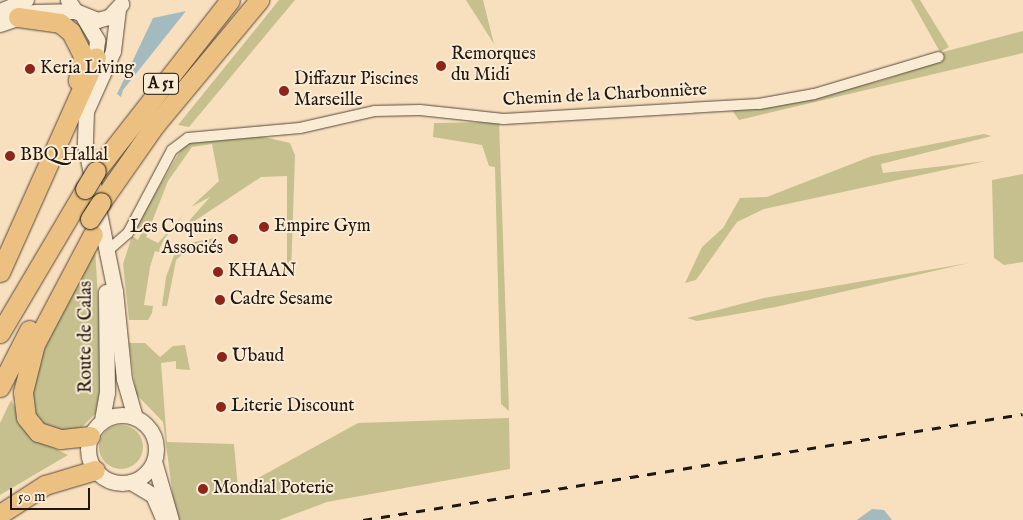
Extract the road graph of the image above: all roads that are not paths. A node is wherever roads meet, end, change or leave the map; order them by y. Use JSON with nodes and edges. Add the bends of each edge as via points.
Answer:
{"nodes":[{"id":1,"x":26,"y":0,"type":"edge"},
{"id":2,"x":230,"y":0,"type":"edge"},
{"id":3,"x":259,"y":0,"type":"edge"},
{"id":4,"x":121,"y":5,"type":"edge"},
{"id":5,"x":76,"y":10,"type":"edge"},
{"id":6,"x":9,"y":14,"type":"edge"},
{"id":7,"x":0,"y":24,"type":"edge"},
{"id":8,"x":940,"y":57,"type":"dead end"},
{"id":9,"x":96,"y":58,"type":"junction"},
{"id":10,"x":94,"y":87,"type":"junction"},
{"id":11,"x":72,"y":107,"type":"junction"},
{"id":12,"x":97,"y":218,"type":"junction"},
{"id":13,"x":105,"y":253,"type":"junction"},
{"id":14,"x":0,"y":272,"type":"edge"},
{"id":15,"x":0,"y":333,"type":"edge"},
{"id":16,"x":0,"y":388,"type":"edge"},
{"id":17,"x":135,"y":417,"type":"junction"},
{"id":18,"x":102,"y":420,"type":"junction"},
{"id":19,"x":90,"y":436,"type":"junction"},
{"id":20,"x":154,"y":461,"type":"junction"},
{"id":21,"x":95,"y":470,"type":"junction"},
{"id":22,"x":131,"y":482,"type":"junction"},
{"id":23,"x":0,"y":514,"type":"edge"},
{"id":24,"x":163,"y":520,"type":"edge"},
{"id":25,"x":171,"y":520,"type":"edge"}],
"edges":[{"from":1,"to":6,"type":"main road"},
{"from":2,"to":15,"type":"highway","number":"A 51","bridge":true,"via":[[96,171]]},
{"from":3,"to":12,"type":"highway","number":"A 51","via":[[186,86]]},
{"from":4,"to":5,"type":"main road","via":[[102,18]]},
{"from":4,"to":10,"type":"main road","name":"Route de Calas","via":[[113,50]]},
{"from":5,"to":6,"type":"main road"},
{"from":5,"to":9,"type":"main road","name":"Route de Calas","via":[[97,40]]},
{"from":6,"to":7,"type":"main road"},
{"from":6,"to":11,"type":"highway","via":[[60,24],[80,44],[82,60]]},
{"from":8,"to":13,"type":"street","name":"Chemin de la Charbonnière","via":[[814,94],[759,104],[504,119],[420,110],[375,110],[300,128],[180,141],[128,233]]},
{"from":9,"to":10,"type":"main road","name":"Route de Calas"},
{"from":9,"to":11,"type":"highway"},
{"from":10,"to":13,"type":"main road","name":"Route de Calas","via":[[86,111],[85,144]]},
{"from":11,"to":14,"type":"highway"},
{"from":12,"to":16,"type":"highway","number":"A 51"},
{"from":12,"to":19,"type":"highway","via":[[35,344],[23,392],[26,417],[38,432],[60,440]]},
{"from":13,"to":17,"type":"main road","name":"Route de Calas","via":[[115,292],[124,379]]},
{"from":13,"to":18,"type":"main road","name":"Route de Calas","via":[[107,393]]},
{"from":17,"to":18,"type":"main road","via":[[122,414]]},
{"from":17,"to":20,"type":"main road","via":[[153,435]]},
{"from":18,"to":19,"type":"main road"},
{"from":19,"to":21,"type":"main road","via":[[88,451]]},
{"from":20,"to":22,"type":"main road","via":[[145,474]]},
{"from":20,"to":25,"type":"main road"},
{"from":21,"to":22,"type":"main road","via":[[107,480]]},
{"from":21,"to":23,"type":"highway","via":[[45,485]]},
{"from":22,"to":24,"type":"main road","via":[[152,494]]}]}
